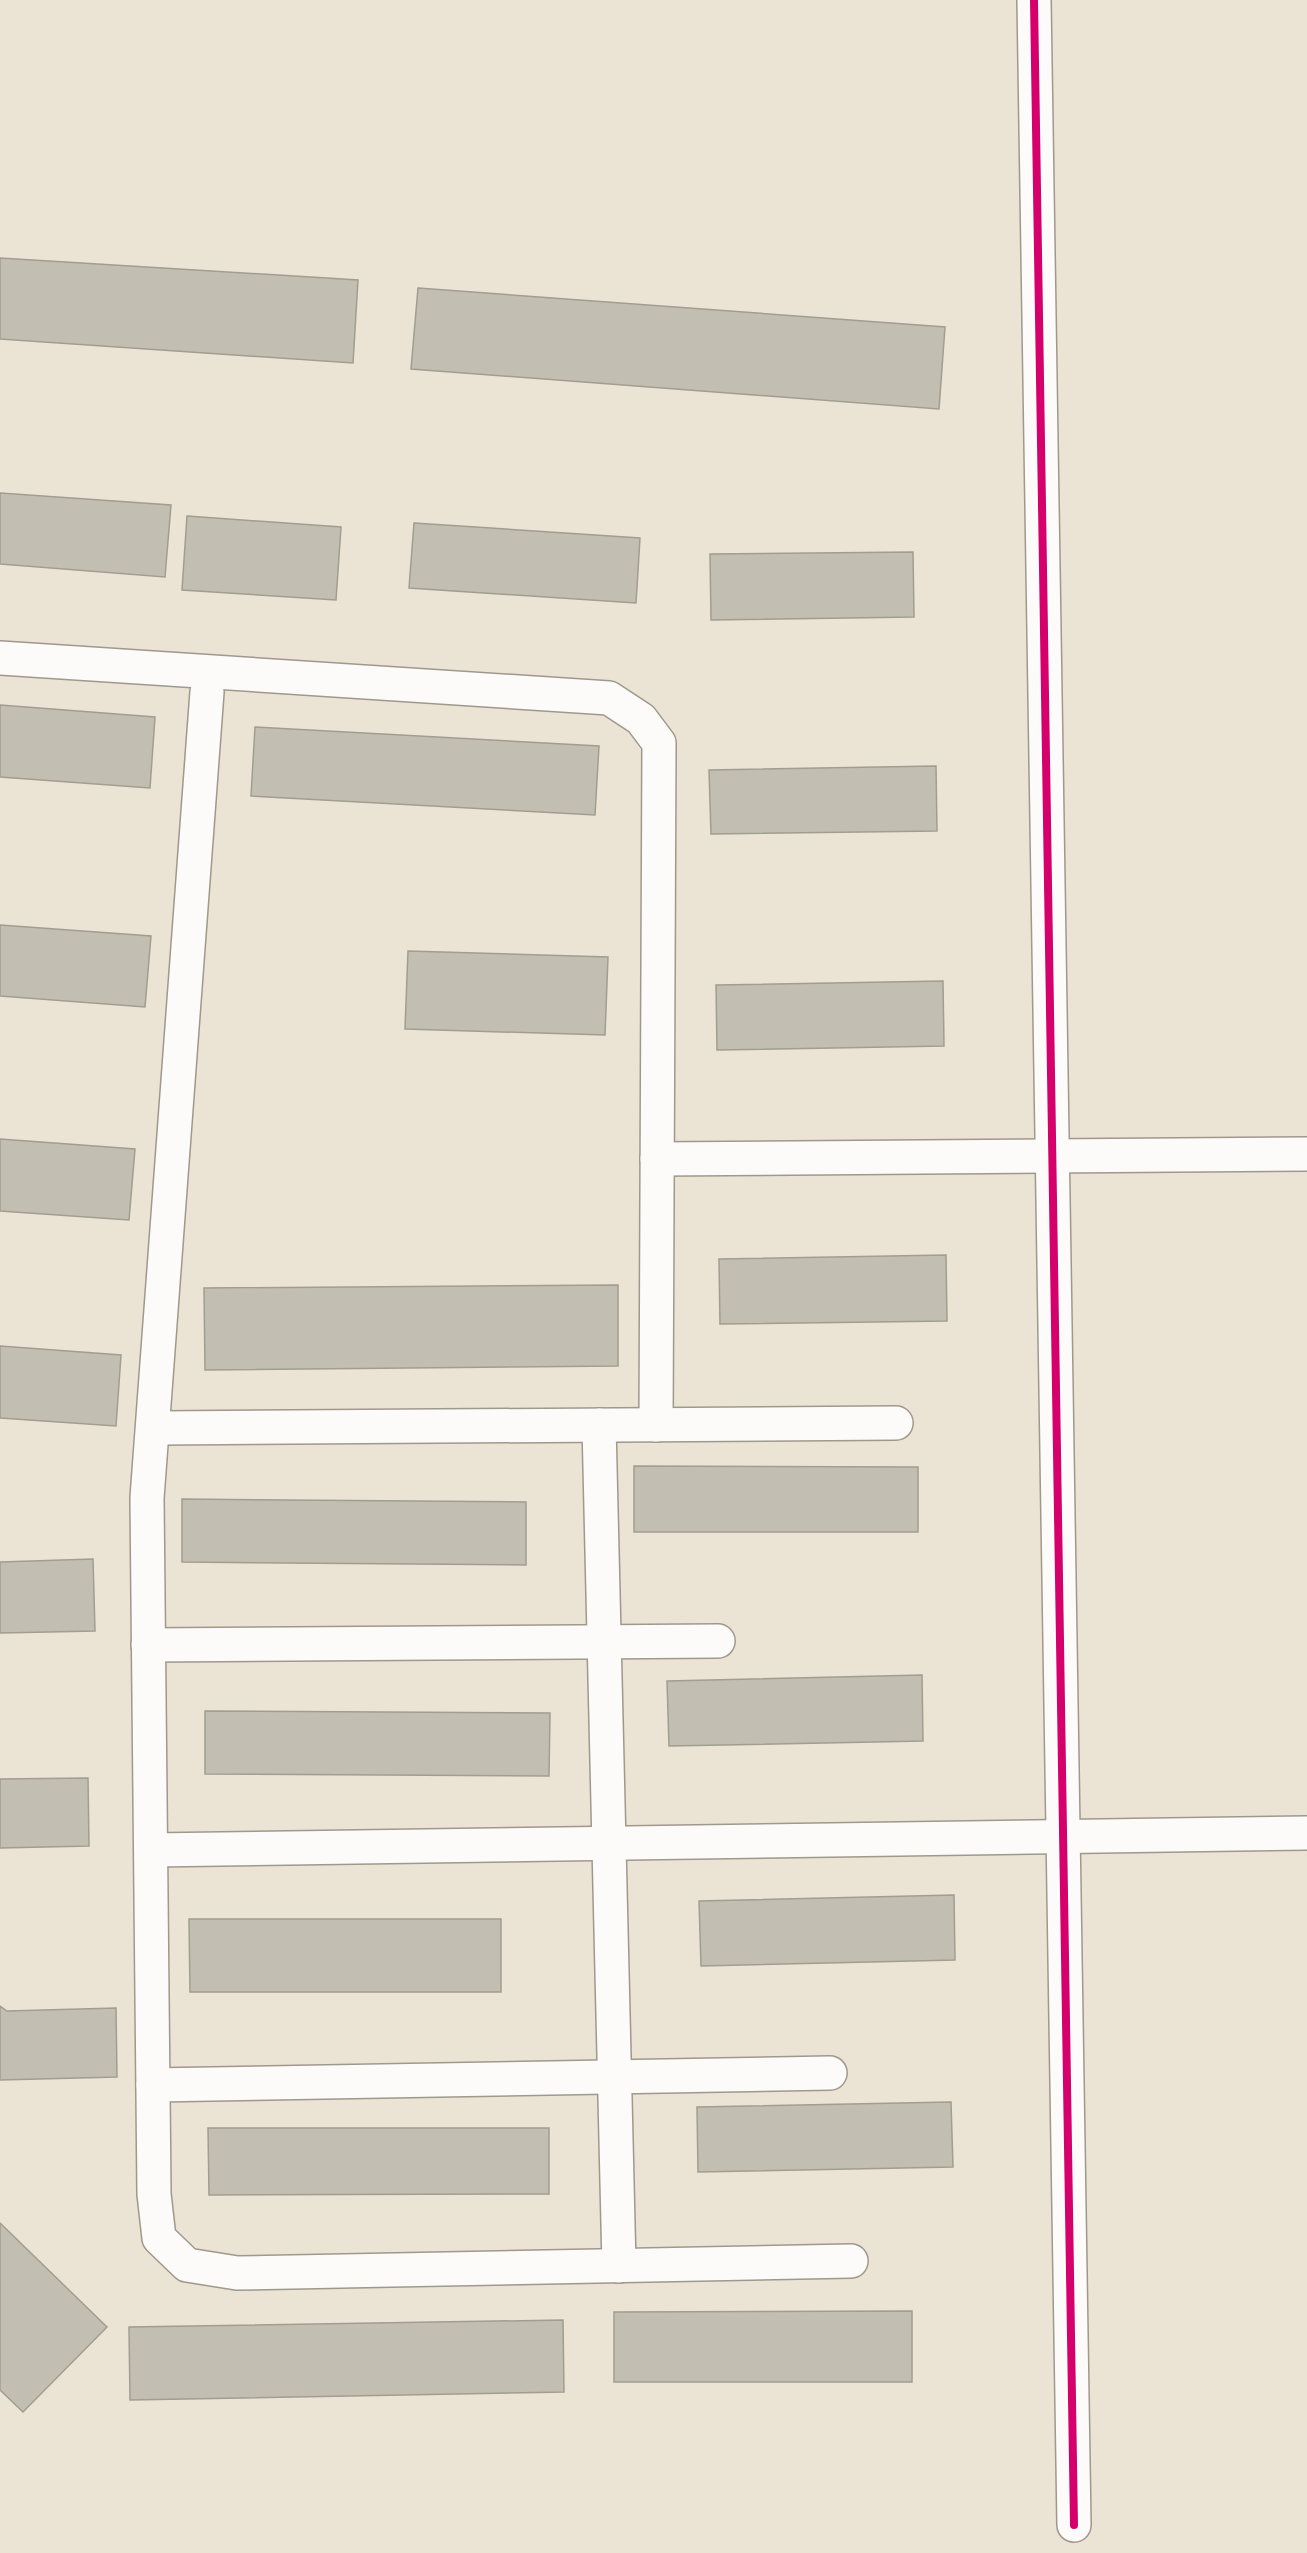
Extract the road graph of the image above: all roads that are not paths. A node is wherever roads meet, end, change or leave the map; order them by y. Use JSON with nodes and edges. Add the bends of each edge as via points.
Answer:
{"nodes":[{"id":1,"x":1034,"y":0,"type":"edge"},
{"id":2,"x":0,"y":658,"type":"edge"},
{"id":3,"x":207,"y":692,"type":"dead end"},
{"id":4,"x":1307,"y":1154,"type":"edge"},
{"id":5,"x":657,"y":1159,"type":"junction"},
{"id":6,"x":896,"y":1423,"type":"dead end"},
{"id":7,"x":599,"y":1425,"type":"junction"},
{"id":8,"x":656,"y":1425,"type":"dead end"},
{"id":9,"x":159,"y":1428,"type":"dead end"},
{"id":10,"x":718,"y":1641,"type":"dead end"},
{"id":11,"x":148,"y":1645,"type":"junction"},
{"id":12,"x":1307,"y":1833,"type":"edge"},
{"id":13,"x":150,"y":1850,"type":"junction"},
{"id":14,"x":830,"y":2073,"type":"dead end"},
{"id":15,"x":153,"y":2085,"type":"junction"},
{"id":16,"x":851,"y":2261,"type":"dead end"},
{"id":17,"x":619,"y":2266,"type":"junction"},
{"id":18,"x":1074,"y":2525,"type":"dead end"}],
"edges":[{"from":1,"to":18,"type":"street"},
{"from":2,"to":5,"type":"street","via":[[609,698],[641,719],[658,743]]},
{"from":3,"to":11,"type":"street","via":[[147,1498]]},
{"from":4,"to":5,"type":"street"},
{"from":5,"to":8,"type":"street"},
{"from":6,"to":7,"type":"street"},
{"from":7,"to":9,"type":"street"},
{"from":7,"to":17,"type":"street"},
{"from":10,"to":11,"type":"street"},
{"from":11,"to":13,"type":"street"},
{"from":12,"to":13,"type":"street"},
{"from":13,"to":15,"type":"street"},
{"from":14,"to":15,"type":"street"},
{"from":15,"to":17,"type":"street","via":[[154,2194],[159,2238],[187,2265],[237,2273]]},
{"from":16,"to":17,"type":"street"}]}
